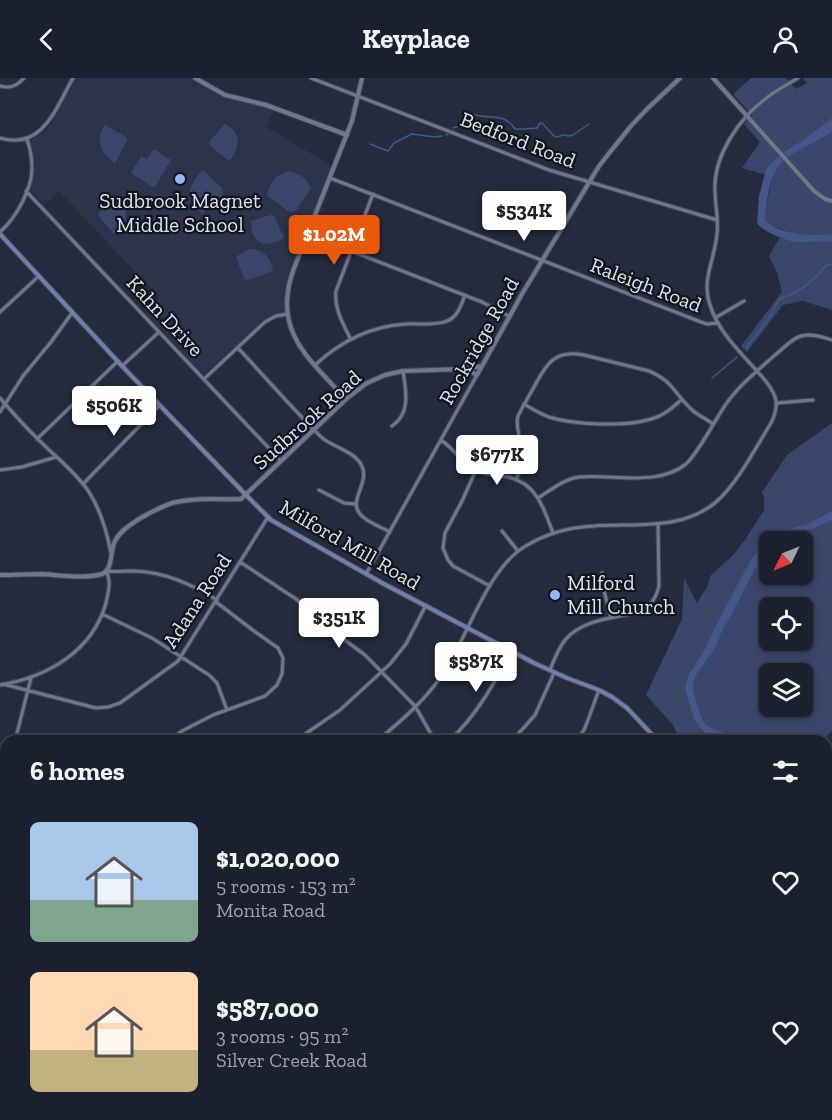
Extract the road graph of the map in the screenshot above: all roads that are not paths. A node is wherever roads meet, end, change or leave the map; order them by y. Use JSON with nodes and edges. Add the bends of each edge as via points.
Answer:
{"nodes":[{"id":1,"x":24,"y":78,"type":"edge"},
{"id":2,"x":72,"y":78,"type":"edge"},
{"id":3,"x":195,"y":78,"type":"edge"},
{"id":4,"x":311,"y":78,"type":"edge"},
{"id":5,"x":362,"y":78,"type":"edge"},
{"id":6,"x":680,"y":78,"type":"edge"},
{"id":7,"x":713,"y":78,"type":"edge"},
{"id":8,"x":798,"y":78,"type":"edge"},
{"id":9,"x":0,"y":86,"type":"edge"},
{"id":10,"x":359,"y":95,"type":"junction"},
{"id":11,"x":747,"y":117,"type":"junction"},
{"id":12,"x":347,"y":135,"type":"junction"},
{"id":13,"x":0,"y":138,"type":"edge"},
{"id":14,"x":27,"y":139,"type":"junction"},
{"id":15,"x":330,"y":177,"type":"junction"},
{"id":16,"x":589,"y":182,"type":"junction"},
{"id":17,"x":26,"y":190,"type":"junction"},
{"id":18,"x":373,"y":194,"type":"junction"},
{"id":19,"x":832,"y":201,"type":"edge"},
{"id":20,"x":717,"y":220,"type":"junction"},
{"id":21,"x":0,"y":233,"type":"edge"},
{"id":22,"x":351,"y":251,"type":"junction"},
{"id":23,"x":542,"y":261,"type":"junction"},
{"id":24,"x":39,"y":276,"type":"junction"},
{"id":25,"x":465,"y":295,"type":"junction"},
{"id":26,"x":744,"y":301,"type":"dead end"},
{"id":27,"x":0,"y":312,"type":"edge"},
{"id":28,"x":72,"y":312,"type":"junction"},
{"id":29,"x":288,"y":315,"type":"junction"},
{"id":30,"x":509,"y":316,"type":"junction"},
{"id":31,"x":715,"y":318,"type":"junction"},
{"id":32,"x":718,"y":323,"type":"junction"},
{"id":33,"x":159,"y":332,"type":"junction"},
{"id":34,"x":351,"y":339,"type":"junction"},
{"id":35,"x":832,"y":340,"type":"edge"},
{"id":36,"x":238,"y":348,"type":"junction"},
{"id":37,"x":118,"y":362,"type":"junction"},
{"id":38,"x":315,"y":365,"type":"junction"},
{"id":39,"x":122,"y":366,"type":"junction"},
{"id":40,"x":482,"y":366,"type":"junction"},
{"id":41,"x":464,"y":369,"type":"junction"},
{"id":42,"x":403,"y":371,"type":"junction"},
{"id":43,"x":757,"y":371,"type":"junction"},
{"id":44,"x":477,"y":375,"type":"junction"},
{"id":45,"x":204,"y":379,"type":"junction"},
{"id":46,"x":0,"y":398,"type":"edge"},
{"id":47,"x":346,"y":399,"type":"junction"},
{"id":48,"x":682,"y":399,"type":"junction"},
{"id":49,"x":813,"y":400,"type":"dead end"},
{"id":50,"x":777,"y":403,"type":"junction"},
{"id":51,"x":4,"y":404,"type":"junction"},
{"id":52,"x":524,"y":404,"type":"junction"},
{"id":53,"x":160,"y":405,"type":"junction"},
{"id":54,"x":0,"y":412,"type":"edge"},
{"id":55,"x":713,"y":423,"type":"junction"},
{"id":56,"x":392,"y":426,"type":"dead end"},
{"id":57,"x":314,"y":430,"type":"junction"},
{"id":58,"x":38,"y":439,"type":"junction"},
{"id":59,"x":441,"y":440,"type":"junction"},
{"id":60,"x":57,"y":457,"type":"junction"},
{"id":61,"x":281,"y":461,"type":"junction"},
{"id":62,"x":0,"y":470,"type":"edge"},
{"id":63,"x":476,"y":470,"type":"junction"},
{"id":64,"x":516,"y":480,"type":"junction"},
{"id":65,"x":83,"y":484,"type":"junction"},
{"id":66,"x":319,"y":490,"type":"dead end"},
{"id":67,"x":246,"y":495,"type":"junction"},
{"id":68,"x":538,"y":498,"type":"junction"},
{"id":69,"x":356,"y":504,"type":"junction"},
{"id":70,"x":268,"y":518,"type":"junction"},
{"id":71,"x":658,"y":523,"type":"junction"},
{"id":72,"x":502,"y":531,"type":"dead end"},
{"id":73,"x":390,"y":532,"type":"junction"},
{"id":74,"x":553,"y":533,"type":"junction"},
{"id":75,"x":108,"y":537,"type":"junction"},
{"id":76,"x":117,"y":538,"type":"junction"},
{"id":77,"x":518,"y":551,"type":"junction"},
{"id":78,"x":111,"y":553,"type":"junction"},
{"id":79,"x":240,"y":562,"type":"junction"},
{"id":80,"x":106,"y":572,"type":"junction"},
{"id":81,"x":602,"y":573,"type":"dead end"},
{"id":82,"x":366,"y":574,"type":"junction"},
{"id":83,"x":0,"y":575,"type":"edge"},
{"id":84,"x":490,"y":586,"type":"junction"},
{"id":85,"x":216,"y":601,"type":"junction"},
{"id":86,"x":426,"y":605,"type":"junction"},
{"id":87,"x":102,"y":614,"type":"junction"},
{"id":88,"x":611,"y":618,"type":"junction"},
{"id":89,"x":468,"y":627,"type":"junction"},
{"id":90,"x":511,"y":651,"type":"junction"},
{"id":91,"x":181,"y":657,"type":"junction"},
{"id":92,"x":383,"y":672,"type":"junction"},
{"id":93,"x":552,"y":672,"type":"junction"},
{"id":94,"x":31,"y":678,"type":"junction"},
{"id":95,"x":1,"y":685,"type":"edge"},
{"id":96,"x":28,"y":690,"type":"junction"},
{"id":97,"x":599,"y":690,"type":"junction"},
{"id":98,"x":415,"y":706,"type":"junction"},
{"id":99,"x":227,"y":710,"type":"junction"},
{"id":100,"x":307,"y":734,"type":"edge"},
{"id":101,"x":17,"y":735,"type":"edge"},
{"id":102,"x":178,"y":735,"type":"edge"},
{"id":103,"x":384,"y":735,"type":"edge"},
{"id":104,"x":432,"y":735,"type":"edge"},
{"id":105,"x":455,"y":735,"type":"edge"},
{"id":106,"x":517,"y":735,"type":"edge"},
{"id":107,"x":581,"y":735,"type":"edge"},
{"id":108,"x":652,"y":735,"type":"edge"}],
"edges":[{"from":1,"to":9,"type":"street","via":[[12,87]]},
{"from":2,"to":14,"type":"street","via":[[45,126]]},
{"from":3,"to":12,"type":"street","via":[[225,95],[266,105]]},
{"from":4,"to":10,"type":"street","name":"Bedford Road"},
{"from":5,"to":10,"type":"street"},
{"from":6,"to":16,"type":"street","name":"Rockridge Road","via":[[630,127]]},
{"from":7,"to":11,"type":"street"},
{"from":8,"to":11,"type":"street","via":[[762,101]]},
{"from":10,"to":12,"type":"street"},
{"from":10,"to":16,"type":"street","name":"Bedford Road"},
{"from":11,"to":19,"type":"street","via":[[814,191]]},
{"from":11,"to":20,"type":"street","via":[[728,142],[718,164]]},
{"from":12,"to":15,"type":"street"},
{"from":13,"to":14,"type":"street"},
{"from":14,"to":17,"type":"street","via":[[32,166]]},
{"from":15,"to":18,"type":"street","name":"Raleigh Road"},
{"from":15,"to":29,"type":"street","via":[[290,281]]},
{"from":16,"to":20,"type":"street","name":"Bedford Road"},
{"from":16,"to":23,"type":"street","name":"Rockridge Road"},
{"from":17,"to":21,"type":"street","via":[[16,214]]},
{"from":17,"to":33,"type":"street","name":"Kahn Drive"},
{"from":18,"to":22,"type":"street"},
{"from":18,"to":23,"type":"street","name":"Raleigh Road"},
{"from":20,"to":31,"type":"street","via":[[707,281]]},
{"from":21,"to":24,"type":"main road","name":"Milford Mill Road"},
{"from":22,"to":25,"type":"street"},
{"from":22,"to":34,"type":"street","via":[[335,297],[339,316]]},
{"from":23,"to":30,"type":"street","name":"Rockridge Road"},
{"from":23,"to":32,"type":"street","name":"Raleigh Road","via":[[701,322]]},
{"from":24,"to":27,"type":"street"},
{"from":24,"to":28,"type":"main road","name":"Milford Mill Road"},
{"from":25,"to":30,"type":"street"},
{"from":25,"to":34,"type":"street","via":[[457,314],[446,322],[388,326]]},
{"from":26,"to":31,"type":"street"},
{"from":28,"to":37,"type":"main road","name":"Milford Mill Road"},
{"from":28,"to":51,"type":"street"},
{"from":29,"to":36,"type":"street","via":[[268,320]]},
{"from":29,"to":38,"type":"street","via":[[298,344]]},
{"from":30,"to":40,"type":"street","name":"Rockridge Road"},
{"from":31,"to":32,"type":"street"},
{"from":32,"to":43,"type":"street"},
{"from":33,"to":39,"type":"street"},
{"from":33,"to":45,"type":"street","name":"Kahn Drive"},
{"from":34,"to":38,"type":"street"},
{"from":35,"to":43,"type":"street","via":[[812,335],[797,338]]},
{"from":36,"to":45,"type":"street"},
{"from":36,"to":57,"type":"street"},
{"from":37,"to":39,"type":"main road","name":"Milford Mill Road"},
{"from":37,"to":58,"type":"street"},
{"from":38,"to":47,"type":"street"},
{"from":39,"to":53,"type":"main road","name":"Milford Mill Road"},
{"from":40,"to":41,"type":"street","name":"Sudbrook Road"},
{"from":40,"to":44,"type":"street","name":"Rockridge Road"},
{"from":41,"to":42,"type":"street","name":"Sudbrook Road"},
{"from":41,"to":44,"type":"street","name":"Sudbrook Road"},
{"from":42,"to":47,"type":"street","name":"Sudbrook Road","via":[[375,379]]},
{"from":42,"to":56,"type":"street","via":[[405,407]]},
{"from":43,"to":50,"type":"street","via":[[772,389]]},
{"from":43,"to":55,"type":"street","via":[[730,398]]},
{"from":44,"to":59,"type":"street","name":"Rockridge Road"},
{"from":45,"to":61,"type":"street","name":"Kahn Drive"},
{"from":46,"to":51,"type":"street"},
{"from":47,"to":57,"type":"street","name":"Sudbrook Road"},
{"from":48,"to":52,"type":"street","via":[[652,419],[605,425],[543,415]]},
{"from":48,"to":52,"type":"street","via":[[663,378],[649,371],[568,354],[554,358],[546,366]]},
{"from":48,"to":55,"type":"street"},
{"from":49,"to":50,"type":"street"},
{"from":50,"to":71,"type":"street","via":[[771,423],[718,500],[690,518]]},
{"from":51,"to":54,"type":"street"},
{"from":51,"to":58,"type":"street"},
{"from":52,"to":64,"type":"street","via":[[517,420],[522,459]]},
{"from":53,"to":65,"type":"street"},
{"from":53,"to":67,"type":"main road","name":"Milford Mill Road"},
{"from":55,"to":68,"type":"street","via":[[689,461],[677,470],[636,478],[578,477]]},
{"from":57,"to":61,"type":"street","name":"Sudbrook Road"},
{"from":57,"to":69,"type":"street","via":[[361,464],[364,477]]},
{"from":58,"to":60,"type":"street"},
{"from":59,"to":63,"type":"street"},
{"from":59,"to":73,"type":"street","name":"Rockridge Road"},
{"from":60,"to":62,"type":"street"},
{"from":60,"to":65,"type":"street"},
{"from":61,"to":67,"type":"street","name":"Sudbrook Road"},
{"from":63,"to":64,"type":"street"},
{"from":63,"to":84,"type":"street","via":[[445,533],[443,548],[453,566]]},
{"from":64,"to":68,"type":"street"},
{"from":65,"to":75,"type":"street"},
{"from":66,"to":69,"type":"street","via":[[340,502]]},
{"from":67,"to":70,"type":"main road","name":"Milford Mill Road"},
{"from":67,"to":76,"type":"street","via":[[173,503],[134,523]]},
{"from":68,"to":74,"type":"street"},
{"from":69,"to":73,"type":"street","via":[[364,518]]},
{"from":70,"to":79,"type":"street","name":"Adana Road"},
{"from":70,"to":82,"type":"main road","name":"Milford Mill Road"},
{"from":71,"to":74,"type":"street","via":[[580,527]]},
{"from":71,"to":88,"type":"street","via":[[660,580],[656,597],[644,609]]},
{"from":72,"to":77,"type":"street"},
{"from":73,"to":82,"type":"street","name":"Rockridge Road"},
{"from":74,"to":77,"type":"street"},
{"from":75,"to":76,"type":"street"},
{"from":75,"to":78,"type":"street"},
{"from":76,"to":78,"type":"street"},
{"from":77,"to":84,"type":"street"},
{"from":78,"to":80,"type":"street"},
{"from":79,"to":85,"type":"street","name":"Adana Road"},
{"from":79,"to":92,"type":"street","via":[[296,599]]},
{"from":80,"to":83,"type":"street"},
{"from":80,"to":85,"type":"street","via":[[160,574],[185,582]]},
{"from":80,"to":87,"type":"street","via":[[108,593]]},
{"from":81,"to":88,"type":"street"},
{"from":82,"to":86,"type":"main road","name":"Milford Mill Road"},
{"from":84,"to":89,"type":"street"},
{"from":85,"to":91,"type":"street","name":"Adana Road"},
{"from":85,"to":99,"type":"street","via":[[278,648],[284,663],[273,689],[259,699]]},
{"from":86,"to":89,"type":"main road","name":"Milford Mill Road"},
{"from":86,"to":92,"type":"street","via":[[401,652]]},
{"from":87,"to":91,"type":"street"},
{"from":87,"to":94,"type":"street","via":[[86,640],[70,656]]},
{"from":88,"to":93,"type":"street","via":[[586,625],[570,636],[561,647]]},
{"from":89,"to":90,"type":"main road","name":"Milford Mill Road"},
{"from":89,"to":98,"type":"street","via":[[444,672]]},
{"from":90,"to":93,"type":"main road","name":"Milford Mill Road"},
{"from":90,"to":105,"type":"street","via":[[484,699]]},
{"from":91,"to":96,"type":"street","name":"Adana Road","via":[[125,699],[108,707],[90,707]]},
{"from":91,"to":99,"type":"street","via":[[214,679]]},
{"from":92,"to":98,"type":"street"},
{"from":92,"to":100,"type":"street"},
{"from":93,"to":97,"type":"main road","name":"Milford Mill Road"},
{"from":93,"to":106,"type":"street","via":[[535,715]]},
{"from":94,"to":95,"type":"street"},
{"from":94,"to":96,"type":"street"},
{"from":95,"to":96,"type":"street","name":"Adana Road"},
{"from":96,"to":101,"type":"street"},
{"from":97,"to":107,"type":"street"},
{"from":97,"to":108,"type":"main road","name":"Milford Mill Road","via":[[627,708]]},
{"from":98,"to":103,"type":"street"},
{"from":98,"to":104,"type":"street"},
{"from":99,"to":102,"type":"street"}]}
